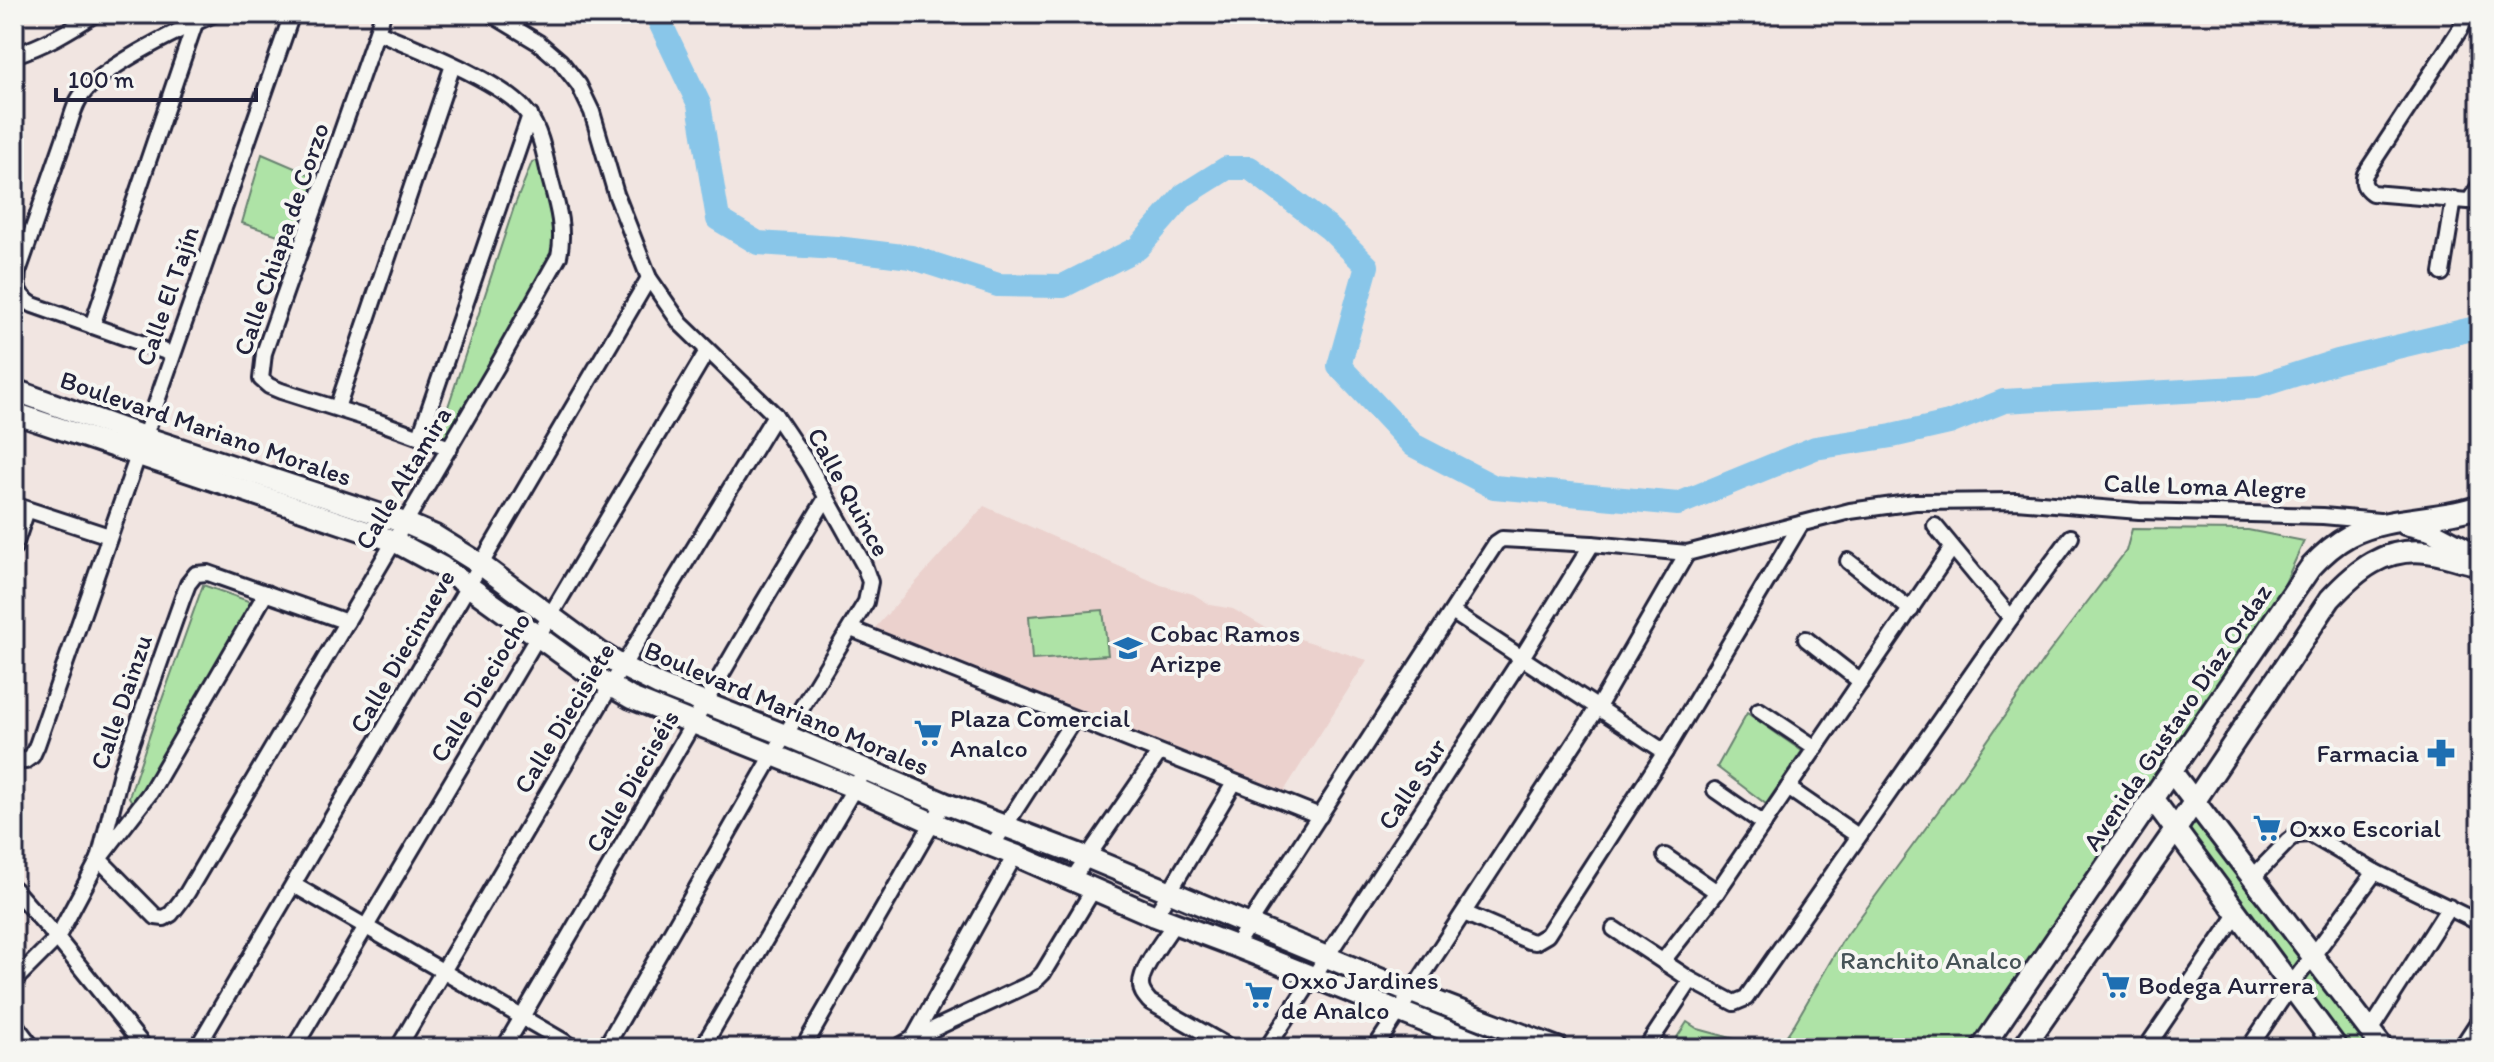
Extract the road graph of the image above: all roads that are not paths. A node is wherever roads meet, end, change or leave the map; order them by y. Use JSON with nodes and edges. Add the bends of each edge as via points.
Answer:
{"nodes":[{"id":1,"x":95,"y":14,"type":"edge"},
{"id":2,"x":214,"y":14,"type":"edge"},
{"id":3,"x":292,"y":14,"type":"edge"},
{"id":4,"x":383,"y":14,"type":"edge"},
{"id":5,"x":491,"y":14,"type":"edge"},
{"id":6,"x":2470,"y":14,"type":"edge"},
{"id":7,"x":195,"y":23,"type":"junction"},
{"id":8,"x":378,"y":32,"type":"junction"},
{"id":9,"x":14,"y":55,"type":"edge"},
{"id":10,"x":453,"y":65,"type":"junction"},
{"id":11,"x":530,"y":115,"type":"junction"},
{"id":12,"x":2480,"y":185,"type":"edge"},
{"id":13,"x":2454,"y":199,"type":"junction"},
{"id":14,"x":2475,"y":201,"type":"edge"},
{"id":15,"x":2442,"y":273,"type":"dead end"},
{"id":16,"x":649,"y":278,"type":"junction"},
{"id":17,"x":92,"y":326,"type":"junction"},
{"id":18,"x":707,"y":351,"type":"junction"},
{"id":19,"x":172,"y":354,"type":"junction"},
{"id":20,"x":14,"y":390,"type":"edge"},
{"id":21,"x":337,"y":408,"type":"junction"},
{"id":22,"x":14,"y":413,"type":"edge"},
{"id":23,"x":775,"y":415,"type":"junction"},
{"id":24,"x":420,"y":436,"type":"junction"},
{"id":25,"x":140,"y":446,"type":"junction"},
{"id":26,"x":450,"y":448,"type":"junction"},
{"id":27,"x":826,"y":498,"type":"junction"},
{"id":28,"x":2480,"y":506,"type":"edge"},
{"id":29,"x":21,"y":508,"type":"edge"},
{"id":30,"x":2393,"y":523,"type":"junction"},
{"id":31,"x":1801,"y":524,"type":"junction"},
{"id":32,"x":1935,"y":526,"type":"dead end"},
{"id":33,"x":399,"y":532,"type":"junction"},
{"id":34,"x":109,"y":536,"type":"junction"},
{"id":35,"x":2071,"y":537,"type":"dead end"},
{"id":36,"x":1592,"y":544,"type":"junction"},
{"id":37,"x":14,"y":548,"type":"edge"},
{"id":38,"x":1952,"y":548,"type":"junction"},
{"id":39,"x":1687,"y":553,"type":"junction"},
{"id":40,"x":1848,"y":561,"type":"dead end"},
{"id":41,"x":480,"y":564,"type":"junction"},
{"id":42,"x":2478,"y":565,"type":"edge"},
{"id":43,"x":468,"y":584,"type":"junction"},
{"id":44,"x":266,"y":593,"type":"junction"},
{"id":45,"x":1911,"y":610,"type":"junction"},
{"id":46,"x":1452,"y":612,"type":"junction"},
{"id":47,"x":549,"y":616,"type":"junction"},
{"id":48,"x":2011,"y":618,"type":"junction"},
{"id":49,"x":347,"y":622,"type":"junction"},
{"id":50,"x":851,"y":629,"type":"junction"},
{"id":51,"x":538,"y":634,"type":"junction"},
{"id":52,"x":1806,"y":639,"type":"dead end"},
{"id":53,"x":1521,"y":659,"type":"junction"},
{"id":54,"x":623,"y":667,"type":"junction"},
{"id":55,"x":1861,"y":682,"type":"junction"},
{"id":56,"x":610,"y":687,"type":"junction"},
{"id":57,"x":704,"y":704,"type":"junction"},
{"id":58,"x":1598,"y":707,"type":"junction"},
{"id":59,"x":1759,"y":710,"type":"dead end"},
{"id":60,"x":1074,"y":719,"type":"junction"},
{"id":61,"x":693,"y":724,"type":"junction"},
{"id":62,"x":785,"y":735,"type":"junction"},
{"id":63,"x":1816,"y":748,"type":"junction"},
{"id":64,"x":1665,"y":752,"type":"junction"},
{"id":65,"x":1159,"y":753,"type":"junction"},
{"id":66,"x":773,"y":755,"type":"junction"},
{"id":67,"x":14,"y":758,"type":"edge"},
{"id":68,"x":2171,"y":771,"type":"junction"},
{"id":69,"x":860,"y":779,"type":"junction"},
{"id":70,"x":1234,"y":783,"type":"junction"},
{"id":71,"x":1788,"y":788,"type":"junction"},
{"id":72,"x":1715,"y":790,"type":"dead end"},
{"id":73,"x":2152,"y":798,"type":"junction"},
{"id":74,"x":2195,"y":801,"type":"junction"},
{"id":75,"x":944,"y":803,"type":"junction"},
{"id":76,"x":1320,"y":816,"type":"junction"},
{"id":77,"x":933,"y":823,"type":"junction"},
{"id":78,"x":1764,"y":824,"type":"junction"},
{"id":79,"x":1006,"y":827,"type":"junction"},
{"id":80,"x":2176,"y":829,"type":"junction"},
{"id":81,"x":1858,"y":836,"type":"junction"},
{"id":82,"x":992,"y":846,"type":"junction"},
{"id":83,"x":1015,"y":855,"type":"junction"},
{"id":84,"x":1665,"y":856,"type":"dead end"},
{"id":85,"x":1089,"y":858,"type":"junction"},
{"id":86,"x":99,"y":859,"type":"junction"},
{"id":87,"x":2375,"y":872,"type":"junction"},
{"id":88,"x":2253,"y":877,"type":"junction"},
{"id":89,"x":1071,"y":881,"type":"junction"},
{"id":90,"x":294,"y":885,"type":"junction"},
{"id":91,"x":14,"y":889,"type":"edge"},
{"id":92,"x":1093,"y":890,"type":"junction"},
{"id":93,"x":1169,"y":892,"type":"junction"},
{"id":94,"x":1717,"y":892,"type":"junction"},
{"id":95,"x":2449,"y":907,"type":"junction"},
{"id":96,"x":1464,"y":913,"type":"junction"},
{"id":97,"x":2238,"y":913,"type":"junction"},
{"id":98,"x":1155,"y":916,"type":"junction"},
{"id":99,"x":2480,"y":923,"type":"edge"},
{"id":100,"x":1174,"y":924,"type":"junction"},
{"id":101,"x":1249,"y":925,"type":"junction"},
{"id":102,"x":366,"y":927,"type":"junction"},
{"id":103,"x":1614,"y":929,"type":"dead end"},
{"id":104,"x":57,"y":938,"type":"junction"},
{"id":105,"x":1235,"y":946,"type":"junction"},
{"id":106,"x":2313,"y":956,"type":"junction"},
{"id":107,"x":1328,"y":958,"type":"junction"},
{"id":108,"x":1663,"y":961,"type":"junction"},
{"id":109,"x":443,"y":970,"type":"junction"},
{"id":110,"x":1315,"y":977,"type":"junction"},
{"id":111,"x":1691,"y":980,"type":"junction"},
{"id":112,"x":14,"y":981,"type":"edge"},
{"id":113,"x":2292,"y":984,"type":"junction"},
{"id":114,"x":1411,"y":992,"type":"junction"},
{"id":115,"x":1400,"y":1011,"type":"junction"},
{"id":116,"x":522,"y":1017,"type":"junction"},
{"id":117,"x":2480,"y":1019,"type":"edge"},
{"id":118,"x":14,"y":1023,"type":"edge"},
{"id":119,"x":2370,"y":1031,"type":"junction"},
{"id":120,"x":914,"y":1038,"type":"junction"},
{"id":121,"x":27,"y":1045,"type":"edge"},
{"id":122,"x":1482,"y":1047,"type":"edge"},
{"id":123,"x":145,"y":1048,"type":"edge"},
{"id":124,"x":197,"y":1048,"type":"edge"},
{"id":125,"x":294,"y":1048,"type":"edge"},
{"id":126,"x":398,"y":1048,"type":"edge"},
{"id":127,"x":504,"y":1048,"type":"edge"},
{"id":128,"x":575,"y":1048,"type":"edge"},
{"id":129,"x":605,"y":1048,"type":"edge"},
{"id":130,"x":702,"y":1048,"type":"edge"},
{"id":131,"x":803,"y":1048,"type":"edge"},
{"id":132,"x":896,"y":1048,"type":"edge"},
{"id":133,"x":1231,"y":1048,"type":"edge"},
{"id":134,"x":1267,"y":1048,"type":"edge"},
{"id":135,"x":1375,"y":1048,"type":"edge"},
{"id":136,"x":1557,"y":1048,"type":"edge"},
{"id":137,"x":1646,"y":1048,"type":"edge"},
{"id":138,"x":1982,"y":1048,"type":"edge"},
{"id":139,"x":2023,"y":1048,"type":"edge"},
{"id":140,"x":2146,"y":1048,"type":"edge"},
{"id":141,"x":2249,"y":1048,"type":"edge"},
{"id":142,"x":2337,"y":1048,"type":"edge"},
{"id":143,"x":2383,"y":1048,"type":"edge"},
{"id":144,"x":2461,"y":1048,"type":"edge"}],
"edges":[{"from":1,"to":9,"type":"street"},
{"from":2,"to":7,"type":"street"},
{"from":3,"to":19,"type":"street","name":"Calle El Tajín"},
{"from":4,"to":8,"type":"street","name":"Calle Chiapa de Corzo"},
{"from":5,"to":16,"type":"street","name":"Calle Quince","via":[[539,43],[579,85]]},
{"from":6,"to":13,"type":"street","via":[[2363,182],[2372,193]]},
{"from":7,"to":17,"type":"street"},
{"from":7,"to":17,"type":"street","via":[[84,92],[27,247],[17,284],[23,299]]},
{"from":8,"to":10,"type":"street"},
{"from":8,"to":21,"type":"street","name":"Calle Chiapa de Corzo","via":[[261,367],[261,379],[269,386]]},
{"from":10,"to":11,"type":"street","via":[[510,96]]},
{"from":10,"to":21,"type":"street"},
{"from":11,"to":24,"type":"street"},
{"from":11,"to":26,"type":"street","name":"Calle Altamira","via":[[558,208],[559,256]]},
{"from":12,"to":14,"type":"street"},
{"from":13,"to":14,"type":"street"},
{"from":13,"to":15,"type":"street"},
{"from":16,"to":18,"type":"street","name":"Calle Quince"},
{"from":16,"to":41,"type":"street","name":"Calle Diecinueve"},
{"from":17,"to":19,"type":"street"},
{"from":18,"to":23,"type":"street","name":"Calle Quince"},
{"from":18,"to":47,"type":"street","name":"Calle Dieciocho"},
{"from":19,"to":25,"type":"street","name":"Calle El Tajín"},
{"from":20,"to":25,"type":"street","name":"Boulevard Mariano Morales"},
{"from":21,"to":24,"type":"street","name":"Calle Chiapa de Corzo"},
{"from":22,"to":25,"type":"street","name":"Boulevard Mariano Morales"},
{"from":23,"to":27,"type":"street","name":"Calle Quince"},
{"from":23,"to":54,"type":"street","name":"Calle Diecisiete"},
{"from":24,"to":26,"type":"street","name":"Calle Chiapa de Corzo"},
{"from":25,"to":33,"type":"street","name":"Boulevard Mariano Morales"},
{"from":25,"to":34,"type":"street","name":"Calle El Tajín"},
{"from":26,"to":33,"type":"street","name":"Calle Altamira"},
{"from":27,"to":50,"type":"street","name":"Calle Quince","via":[[870,582]]},
{"from":27,"to":57,"type":"street","name":"Calle Dieciséis"},
{"from":28,"to":30,"type":"street","name":"Avenida Gustavo Díaz Ordaz"},
{"from":29,"to":34,"type":"street"},
{"from":29,"to":37,"type":"street"},
{"from":30,"to":31,"type":"street","name":"Calle Loma Alegre","via":[[2016,501],[1915,502]]},
{"from":30,"to":42,"type":"street","name":"Calle Loma Alegre","via":[[2430,530],[2464,548]]},
{"from":30,"to":68,"type":"street","name":"Avenida Gustavo Díaz Ordaz","via":[[2352,534],[2310,568]]},
{"from":31,"to":39,"type":"street","name":"Calle Loma Alegre"},
{"from":31,"to":64,"type":"street"},
{"from":32,"to":38,"type":"street"},
{"from":33,"to":41,"type":"street","name":"Boulevard Mariano Morales","via":[[446,542]]},
{"from":33,"to":43,"type":"street","name":"Boulevard Mariano Morales","via":[[419,553]]},
{"from":33,"to":49,"type":"street","name":"Calle Altamira"},
{"from":34,"to":67,"type":"street","name":"Calle El Tajín","via":[[37,745],[25,761]]},
{"from":35,"to":48,"type":"street"},
{"from":36,"to":39,"type":"street","name":"Calle Loma Alegre"},
{"from":36,"to":46,"type":"street","name":"Calle Loma Alegre","via":[[1508,538],[1496,543]]},
{"from":36,"to":53,"type":"street","name":"Calle Sur"},
{"from":38,"to":45,"type":"street"},
{"from":38,"to":48,"type":"street"},
{"from":39,"to":58,"type":"street"},
{"from":40,"to":45,"type":"street"},
{"from":41,"to":43,"type":"street","name":"Calle Diecinueve"},
{"from":41,"to":47,"type":"street","name":"Boulevard Mariano Morales"},
{"from":42,"to":74,"type":"street","via":[[2410,552],[2391,554],[2351,576],[2330,599]]},
{"from":43,"to":51,"type":"street","name":"Boulevard Mariano Morales"},
{"from":43,"to":90,"type":"street","name":"Calle Diecinueve"},
{"from":44,"to":49,"type":"street","name":"Calle Dainzu"},
{"from":44,"to":86,"type":"street","via":[[150,793]]},
{"from":44,"to":86,"type":"street","name":"Calle Dainzu","via":[[208,573],[196,574],[188,584],[121,772]]},
{"from":45,"to":55,"type":"street"},
{"from":46,"to":53,"type":"street"},
{"from":46,"to":76,"type":"street"},
{"from":47,"to":51,"type":"street","name":"Calle Dieciocho"},
{"from":47,"to":54,"type":"street","name":"Boulevard Mariano Morales"},
{"from":48,"to":81,"type":"street"},
{"from":49,"to":86,"type":"street","name":"Calle Altamira","via":[[171,914],[156,917]]},
{"from":50,"to":60,"type":"street"},
{"from":50,"to":62,"type":"street","name":"Calle Quince"},
{"from":51,"to":56,"type":"street","name":"Boulevard Mariano Morales"},
{"from":51,"to":102,"type":"street","name":"Calle Dieciocho"},
{"from":52,"to":55,"type":"street"},
{"from":53,"to":58,"type":"street"},
{"from":53,"to":107,"type":"street","name":"Calle Sur"},
{"from":54,"to":56,"type":"street","name":"Calle Diecisiete"},
{"from":54,"to":57,"type":"street","name":"Boulevard Mariano Morales"},
{"from":55,"to":63,"type":"street"},
{"from":56,"to":61,"type":"street","name":"Boulevard Mariano Morales"},
{"from":56,"to":109,"type":"street","name":"Calle Diecisiete"},
{"from":57,"to":61,"type":"street","name":"Calle Dieciséis"},
{"from":57,"to":62,"type":"street","name":"Boulevard Mariano Morales"},
{"from":58,"to":64,"type":"street"},
{"from":58,"to":96,"type":"street"},
{"from":59,"to":63,"type":"street"},
{"from":60,"to":65,"type":"street"},
{"from":60,"to":79,"type":"street"},
{"from":61,"to":66,"type":"street","name":"Boulevard Mariano Morales"},
{"from":61,"to":116,"type":"street","name":"Calle Dieciséis"},
{"from":62,"to":66,"type":"street","name":"Calle Quince"},
{"from":62,"to":69,"type":"street","name":"Boulevard Mariano Morales"},
{"from":63,"to":71,"type":"street"},
{"from":64,"to":96,"type":"street","via":[[1542,940],[1529,941]]},
{"from":65,"to":70,"type":"street"},
{"from":65,"to":85,"type":"street"},
{"from":66,"to":69,"type":"street","name":"Boulevard Mariano Morales"},
{"from":66,"to":129,"type":"street","name":"Calle Quince"},
{"from":68,"to":73,"type":"street","name":"Avenida Gustavo Díaz Ordaz"},
{"from":68,"to":74,"type":"street"},
{"from":69,"to":75,"type":"street","name":"Boulevard Mariano Morales"},
{"from":69,"to":77,"type":"street","name":"Boulevard Mariano Morales"},
{"from":69,"to":130,"type":"street"},
{"from":70,"to":76,"type":"street"},
{"from":70,"to":93,"type":"street"},
{"from":71,"to":78,"type":"street"},
{"from":71,"to":81,"type":"street"},
{"from":72,"to":78,"type":"street"},
{"from":73,"to":80,"type":"street"},
{"from":73,"to":138,"type":"street","name":"Avenida Gustavo Díaz Ordaz"},
{"from":74,"to":80,"type":"street"},
{"from":74,"to":88,"type":"street"},
{"from":75,"to":77,"type":"street"},
{"from":75,"to":79,"type":"street","name":"Boulevard Mariano Morales"},
{"from":76,"to":101,"type":"street"},
{"from":77,"to":82,"type":"street","name":"Boulevard Mariano Morales"},
{"from":77,"to":131,"type":"street"},
{"from":78,"to":94,"type":"street"},
{"from":79,"to":82,"type":"street"},
{"from":79,"to":85,"type":"street","name":"Boulevard Mariano Morales"},
{"from":80,"to":97,"type":"street"},
{"from":80,"to":139,"type":"street"},
{"from":81,"to":111,"type":"street","via":[[1746,998],[1734,1003]]},
{"from":82,"to":83,"type":"street","name":"Boulevard Mariano Morales"},
{"from":83,"to":89,"type":"street","name":"Boulevard Mariano Morales"},
{"from":83,"to":120,"type":"street"},
{"from":84,"to":94,"type":"street"},
{"from":85,"to":89,"type":"street"},
{"from":85,"to":93,"type":"street","name":"Boulevard Mariano Morales"},
{"from":86,"to":104,"type":"street","name":"Calle Dainzu"},
{"from":87,"to":88,"type":"street","via":[[2310,834],[2288,841]]},
{"from":87,"to":95,"type":"street"},
{"from":87,"to":106,"type":"street"},
{"from":88,"to":106,"type":"street"},
{"from":89,"to":92,"type":"street","name":"Boulevard Mariano Morales"},
{"from":90,"to":102,"type":"street"},
{"from":90,"to":124,"type":"street","name":"Calle Diecinueve"},
{"from":91,"to":104,"type":"street"},
{"from":92,"to":98,"type":"street","name":"Boulevard Mariano Morales"},
{"from":92,"to":120,"type":"street","via":[[1034,982]]},
{"from":93,"to":98,"type":"street"},
{"from":93,"to":101,"type":"street","name":"Boulevard Mariano Morales"},
{"from":94,"to":108,"type":"street"},
{"from":95,"to":99,"type":"street"},
{"from":95,"to":119,"type":"street"},
{"from":96,"to":114,"type":"street"},
{"from":97,"to":113,"type":"street"},
{"from":97,"to":140,"type":"street"},
{"from":98,"to":100,"type":"street","name":"Boulevard Mariano Morales"},
{"from":100,"to":105,"type":"street","name":"Boulevard Mariano Morales"},
{"from":100,"to":133,"type":"street","via":[[1143,974],[1143,993]]},
{"from":101,"to":105,"type":"street"},
{"from":101,"to":107,"type":"street","name":"Boulevard Mariano Morales"},
{"from":102,"to":109,"type":"street"},
{"from":102,"to":125,"type":"street","name":"Calle Dieciocho"},
{"from":103,"to":108,"type":"street"},
{"from":104,"to":112,"type":"street","name":"Calle Dainzu"},
{"from":104,"to":123,"type":"street"},
{"from":105,"to":110,"type":"street","name":"Boulevard Mariano Morales"},
{"from":106,"to":113,"type":"street"},
{"from":106,"to":119,"type":"street"},
{"from":107,"to":110,"type":"street","name":"Calle Sur"},
{"from":107,"to":114,"type":"street","name":"Boulevard Mariano Morales"},
{"from":108,"to":111,"type":"street"},
{"from":109,"to":116,"type":"street"},
{"from":109,"to":126,"type":"street","name":"Calle Diecisiete"},
{"from":110,"to":115,"type":"street","name":"Boulevard Mariano Morales"},
{"from":110,"to":134,"type":"street","name":"Calle Sur"},
{"from":111,"to":137,"type":"street"},
{"from":113,"to":141,"type":"street"},
{"from":113,"to":142,"type":"street"},
{"from":114,"to":115,"type":"street"},
{"from":114,"to":136,"type":"street","name":"Boulevard Mariano Morales"},
{"from":115,"to":122,"type":"street","name":"Boulevard Mariano Morales"},
{"from":115,"to":135,"type":"street"},
{"from":116,"to":127,"type":"street","name":"Calle Dieciséis"},
{"from":116,"to":128,"type":"street"},
{"from":117,"to":144,"type":"street"},
{"from":118,"to":121,"type":"street"},
{"from":119,"to":143,"type":"street"},
{"from":120,"to":132,"type":"street"}]}
